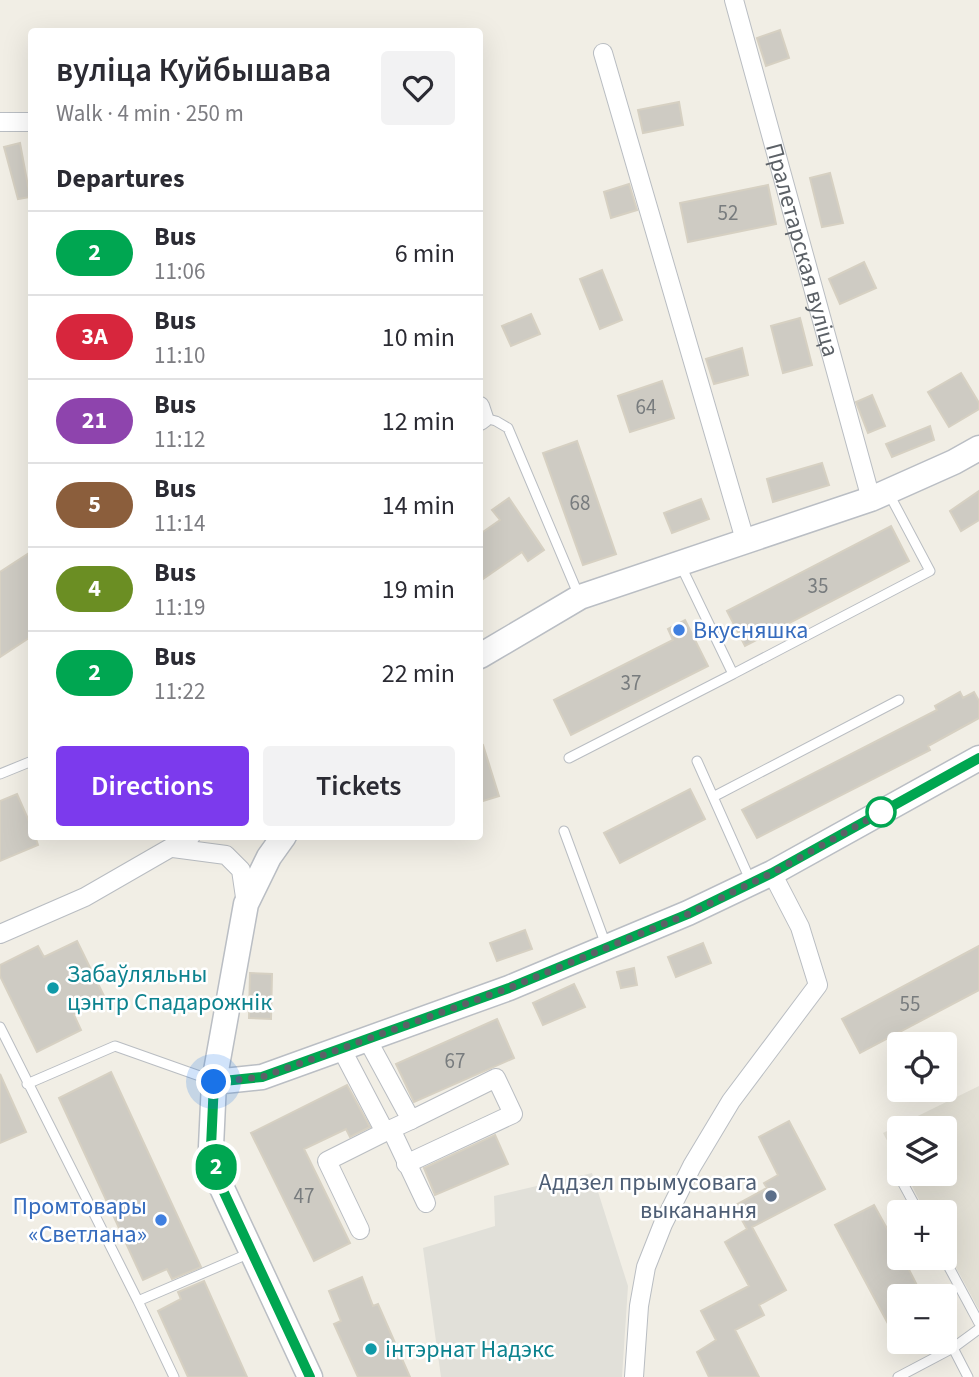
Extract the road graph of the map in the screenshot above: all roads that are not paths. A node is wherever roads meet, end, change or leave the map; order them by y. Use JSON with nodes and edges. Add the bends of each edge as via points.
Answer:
{"nodes":[{"id":1,"x":734,"y":0,"type":"edge"},
{"id":2,"x":603,"y":53,"type":"dead end"},
{"id":3,"x":0,"y":122,"type":"edge"},
{"id":4,"x":28,"y":122,"type":"edge"},
{"id":5,"x":483,"y":416,"type":"edge"},
{"id":6,"x":979,"y":448,"type":"edge"},
{"id":7,"x":879,"y":495,"type":"junction"},
{"id":8,"x":745,"y":540,"type":"junction"},
{"id":9,"x":679,"y":562,"type":"junction"},
{"id":10,"x":580,"y":597,"type":"junction"},
{"id":11,"x":483,"y":654,"type":"edge"},
{"id":12,"x":733,"y":674,"type":"junction"},
{"id":13,"x":899,"y":700,"type":"dead end"},
{"id":14,"x":569,"y":758,"type":"dead end"},
{"id":15,"x":979,"y":758,"type":"edge"},
{"id":16,"x":697,"y":761,"type":"dead end"},
{"id":17,"x":28,"y":763,"type":"edge"},
{"id":18,"x":0,"y":774,"type":"edge"},
{"id":19,"x":713,"y":797,"type":"junction"},
{"id":20,"x":564,"y":831,"type":"dead end"},
{"id":21,"x":185,"y":840,"type":"edge"},
{"id":22,"x":281,"y":840,"type":"edge"},
{"id":23,"x":173,"y":848,"type":"junction"},
{"id":24,"x":762,"y":878,"type":"junction"},
{"id":25,"x":246,"y":904,"type":"junction"},
{"id":26,"x":0,"y":934,"type":"edge"},
{"id":27,"x":607,"y":947,"type":"junction"},
{"id":28,"x":0,"y":1027,"type":"edge"},
{"id":29,"x":367,"y":1039,"type":"junction"},
{"id":30,"x":341,"y":1048,"type":"junction"},
{"id":31,"x":214,"y":1082,"type":"junction"},
{"id":32,"x":27,"y":1084,"type":"junction"},
{"id":33,"x":411,"y":1120,"type":"junction"},
{"id":34,"x":388,"y":1131,"type":"junction"},
{"id":35,"x":406,"y":1164,"type":"junction"},
{"id":36,"x":426,"y":1203,"type":"dead end"},
{"id":37,"x":360,"y":1230,"type":"dead end"},
{"id":38,"x":251,"y":1252,"type":"junction"},
{"id":39,"x":950,"y":1270,"type":"edge"},
{"id":40,"x":138,"y":1301,"type":"junction"},
{"id":41,"x":979,"y":1323,"type":"edge"},
{"id":42,"x":979,"y":1329,"type":"edge"},
{"id":43,"x":957,"y":1345,"type":"edge"},
{"id":44,"x":942,"y":1354,"type":"edge"},
{"id":45,"x":956,"y":1354,"type":"edge"},
{"id":46,"x":174,"y":1377,"type":"edge"},
{"id":47,"x":310,"y":1377,"type":"edge"},
{"id":48,"x":634,"y":1377,"type":"edge"},
{"id":49,"x":898,"y":1377,"type":"edge"},
{"id":50,"x":968,"y":1377,"type":"edge"}],
"edges":[{"from":1,"to":7,"type":"street","name":"Пралетарская вуліца"},
{"from":2,"to":8,"type":"street"},
{"from":3,"to":4,"type":"street"},
{"from":5,"to":10,"type":"lane","via":[[508,428]]},
{"from":6,"to":7,"type":"main road"},
{"from":7,"to":8,"type":"main road"},
{"from":7,"to":12,"type":"lane","via":[[930,571]]},
{"from":8,"to":9,"type":"main road"},
{"from":9,"to":10,"type":"main road"},
{"from":9,"to":12,"type":"lane"},
{"from":10,"to":11,"type":"main road"},
{"from":12,"to":14,"type":"lane"},
{"from":13,"to":19,"type":"lane"},
{"from":15,"to":24,"type":"main road"},
{"from":16,"to":19,"type":"lane"},
{"from":17,"to":18,"type":"lane"},
{"from":19,"to":24,"type":"lane"},
{"from":20,"to":27,"type":"lane"},
{"from":21,"to":23,"type":"street"},
{"from":22,"to":25,"type":"main road"},
{"from":23,"to":25,"type":"street","via":[[226,855],[241,870]]},
{"from":23,"to":26,"type":"street","via":[[85,897]]},
{"from":24,"to":27,"type":"main road"},
{"from":24,"to":48,"type":"street","via":[[800,927],[818,985],[732,1101],[663,1224],[646,1267]]},
{"from":25,"to":31,"type":"main road"},
{"from":27,"to":29,"type":"main road"},
{"from":28,"to":32,"type":"lane"},
{"from":29,"to":30,"type":"main road"},
{"from":29,"to":33,"type":"street"},
{"from":30,"to":31,"type":"main road","via":[[262,1077]]},
{"from":30,"to":34,"type":"street"},
{"from":31,"to":32,"type":"lane","via":[[115,1045]]},
{"from":31,"to":38,"type":"main road","via":[[211,1147],[221,1186]]},
{"from":32,"to":40,"type":"lane"},
{"from":33,"to":34,"type":"street"},
{"from":33,"to":35,"type":"street","via":[[496,1079],[513,1114]]},
{"from":34,"to":35,"type":"street"},
{"from":34,"to":37,"type":"street","via":[[327,1161]]},
{"from":35,"to":36,"type":"street"},
{"from":38,"to":40,"type":"lane"},
{"from":38,"to":47,"type":"main road"},
{"from":39,"to":41,"type":"lane"},
{"from":40,"to":46,"type":"lane"},
{"from":42,"to":43,"type":"lane"},
{"from":44,"to":49,"type":"lane"},
{"from":45,"to":50,"type":"lane"}]}
